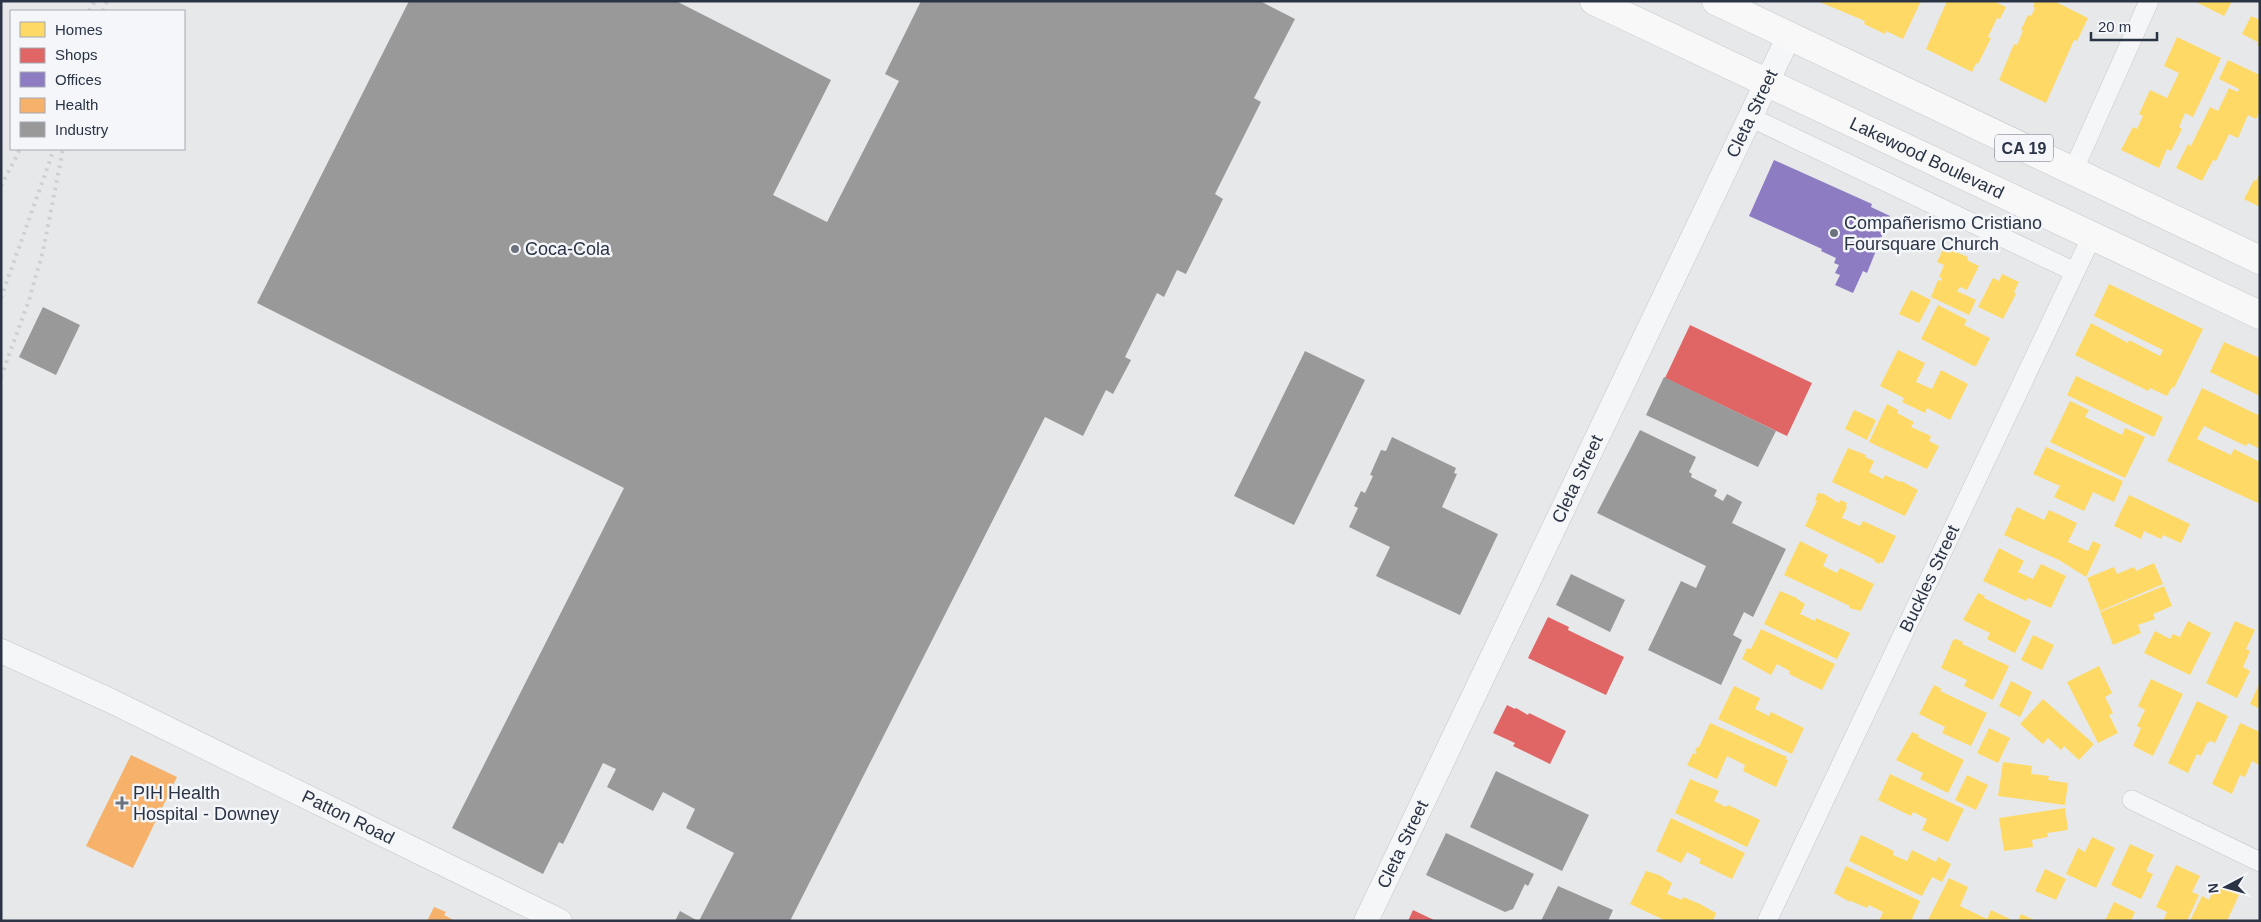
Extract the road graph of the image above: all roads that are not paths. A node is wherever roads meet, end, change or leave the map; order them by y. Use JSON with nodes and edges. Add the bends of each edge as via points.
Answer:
{"nodes":[{"id":1,"x":1594,"y":1,"type":"edge"},
{"id":2,"x":1716,"y":1,"type":"edge"},
{"id":3,"x":2148,"y":1,"type":"edge"},
{"id":4,"x":1789,"y":36,"type":"junction"},
{"id":5,"x":1767,"y":82,"type":"junction"},
{"id":6,"x":1750,"y":117,"type":"junction"},
{"id":7,"x":2073,"y":171,"type":"junction"},
{"id":8,"x":2092,"y":236,"type":"junction"},
{"id":9,"x":2260,"y":260,"type":"edge"},
{"id":10,"x":2075,"y":272,"type":"junction"},
{"id":11,"x":2260,"y":314,"type":"edge"},
{"id":12,"x":1,"y":651,"type":"edge"},
{"id":13,"x":2132,"y":800,"type":"dead end"},
{"id":14,"x":2260,"y":862,"type":"edge"},
{"id":15,"x":1770,"y":920,"type":"edge"},
{"id":16,"x":560,"y":921,"type":"edge"},
{"id":17,"x":1366,"y":921,"type":"edge"}],
"edges":[{"from":1,"to":5,"type":"main road","name":"Lakewood Boulevard","number":"CA 19"},
{"from":2,"to":4,"type":"main road","number":"CA 19"},
{"from":3,"to":7,"type":"street"},
{"from":4,"to":5,"type":"street","name":"Cleta Street"},
{"from":4,"to":7,"type":"main road","number":"CA 19"},
{"from":5,"to":6,"type":"street","name":"Cleta Street"},
{"from":5,"to":8,"type":"main road","name":"Lakewood Boulevard","number":"CA 19"},
{"from":6,"to":10,"type":"street"},
{"from":6,"to":17,"type":"street","name":"Cleta Street"},
{"from":7,"to":9,"type":"main road","number":"CA 19"},
{"from":8,"to":10,"type":"street","name":"Buckles Street"},
{"from":8,"to":11,"type":"main road","name":"Lakewood Boulevard","number":"CA 19"},
{"from":10,"to":15,"type":"street","name":"Buckles Street"},
{"from":12,"to":16,"type":"street","name":"Patton Road","via":[[109,700]]},
{"from":13,"to":14,"type":"street"}]}
